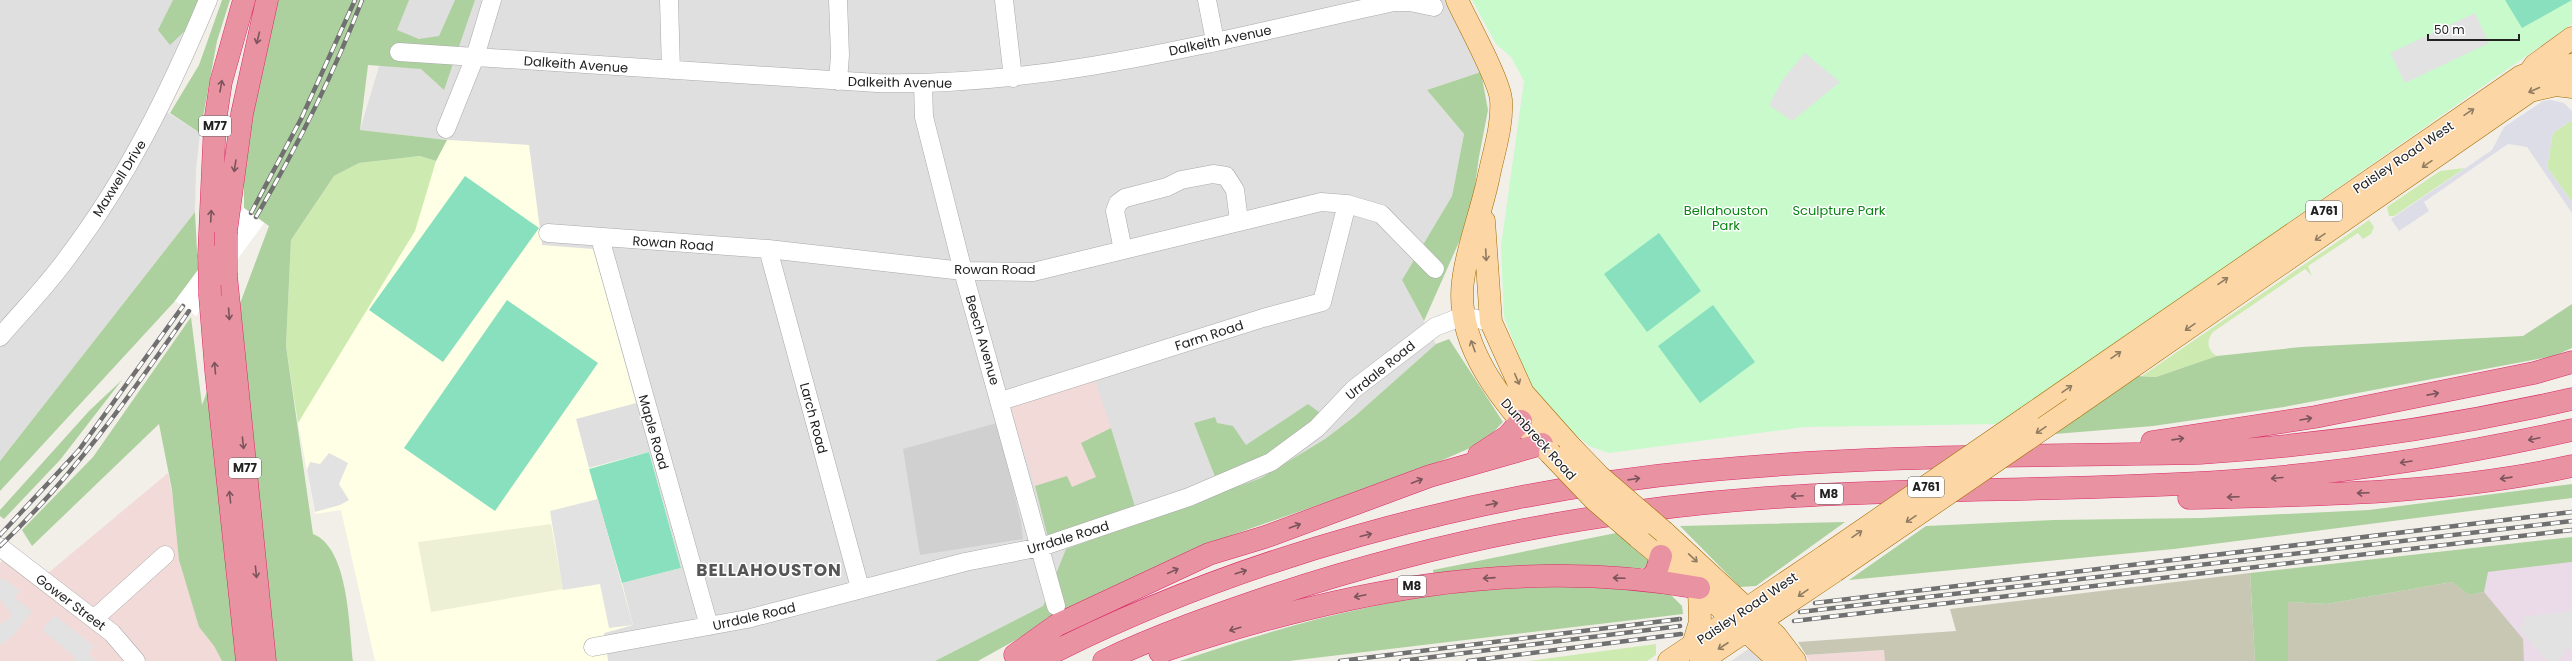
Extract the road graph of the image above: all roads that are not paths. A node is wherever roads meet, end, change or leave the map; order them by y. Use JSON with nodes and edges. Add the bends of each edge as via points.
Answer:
{"nodes":[{"id":1,"x":208,"y":0,"type":"edge"},
{"id":2,"x":244,"y":0,"type":"edge"},
{"id":3,"x":267,"y":0,"type":"edge"},
{"id":4,"x":492,"y":0,"type":"edge"},
{"id":5,"x":669,"y":0,"type":"edge"},
{"id":6,"x":838,"y":0,"type":"edge"},
{"id":7,"x":1004,"y":0,"type":"edge"},
{"id":8,"x":1207,"y":0,"type":"edge"},
{"id":9,"x":1457,"y":0,"type":"edge"},
{"id":10,"x":1396,"y":1,"type":"edge"},
{"id":11,"x":1434,"y":7,"type":"dead end"},
{"id":12,"x":2572,"y":38,"type":"edge"},
{"id":13,"x":1215,"y":41,"type":"junction"},
{"id":14,"x":399,"y":52,"type":"dead end"},
{"id":15,"x":475,"y":57,"type":"junction"},
{"id":16,"x":2572,"y":66,"type":"edge"},
{"id":17,"x":671,"y":70,"type":"junction"},
{"id":18,"x":2530,"y":72,"type":"junction"},
{"id":19,"x":1014,"y":78,"type":"junction"},
{"id":20,"x":838,"y":81,"type":"junction"},
{"id":21,"x":923,"y":84,"type":"junction"},
{"id":22,"x":2572,"y":87,"type":"edge"},
{"id":23,"x":446,"y":129,"type":"dead end"},
{"id":24,"x":1483,"y":202,"type":"junction"},
{"id":25,"x":1347,"y":204,"type":"junction"},
{"id":26,"x":1239,"y":221,"type":"junction"},
{"id":27,"x":548,"y":233,"type":"dead end"},
{"id":28,"x":600,"y":238,"type":"junction"},
{"id":29,"x":768,"y":249,"type":"junction"},
{"id":30,"x":1123,"y":250,"type":"junction"},
{"id":31,"x":1435,"y":268,"type":"dead end"},
{"id":32,"x":963,"y":270,"type":"junction"},
{"id":33,"x":1463,"y":316,"type":"junction"},
{"id":34,"x":1491,"y":322,"type":"junction"},
{"id":35,"x":0,"y":337,"type":"edge"},
{"id":36,"x":2572,"y":362,"type":"edge"},
{"id":37,"x":2572,"y":367,"type":"edge"},
{"id":38,"x":2534,"y":373,"type":"junction"},
{"id":39,"x":2572,"y":399,"type":"edge"},
{"id":40,"x":1001,"y":401,"type":"junction"},
{"id":41,"x":1521,"y":421,"type":"junction"},
{"id":42,"x":2572,"y":430,"type":"edge"},
{"id":43,"x":1557,"y":446,"type":"junction"},
{"id":44,"x":2056,"y":456,"type":"junction"},
{"id":45,"x":2572,"y":466,"type":"edge"},
{"id":46,"x":1456,"y":468,"type":"junction"},
{"id":47,"x":1854,"y":493,"type":"junction"},
{"id":48,"x":232,"y":522,"type":"junction"},
{"id":49,"x":1664,"y":532,"type":"junction"},
{"id":50,"x":1041,"y":547,"type":"junction"},
{"id":51,"x":0,"y":548,"type":"edge"},
{"id":52,"x":165,"y":555,"type":"dead end"},
{"id":53,"x":1661,"y":556,"type":"junction"},
{"id":54,"x":1830,"y":563,"type":"junction"},
{"id":55,"x":1649,"y":579,"type":"junction"},
{"id":56,"x":1204,"y":584,"type":"junction"},
{"id":57,"x":860,"y":588,"type":"junction"},
{"id":58,"x":1699,"y":588,"type":"junction"},
{"id":59,"x":1056,"y":606,"type":"dead end"},
{"id":60,"x":94,"y":619,"type":"junction"},
{"id":61,"x":1747,"y":620,"type":"junction"},
{"id":62,"x":709,"y":626,"type":"junction"},
{"id":63,"x":592,"y":647,"type":"dead end"},
{"id":64,"x":1697,"y":653,"type":"edge"},
{"id":65,"x":127,"y":657,"type":"edge"},
{"id":66,"x":1008,"y":658,"type":"edge"},
{"id":67,"x":235,"y":661,"type":"edge"},
{"id":68,"x":246,"y":661,"type":"edge"},
{"id":69,"x":265,"y":661,"type":"edge"},
{"id":70,"x":1036,"y":661,"type":"edge"},
{"id":71,"x":1104,"y":661,"type":"edge"},
{"id":72,"x":1134,"y":661,"type":"edge"},
{"id":73,"x":1669,"y":661,"type":"edge"},
{"id":74,"x":1778,"y":661,"type":"edge"},
{"id":75,"x":1796,"y":661,"type":"edge"}],
"edges":[{"from":1,"to":35,"type":"street","name":"Maxwell Drive","via":[[176,76],[135,156],[67,258]]},
{"from":48,"to":2,"type":"highway","number":"M77","one_way":true,"bridge":true,"via":[[210,296],[209,255],[215,122],[221,82]]},
{"from":3,"to":69,"type":"highway","number":"M77","one_way":true,"bridge":true,"via":[[242,114],[226,232],[226,275]]},
{"from":4,"to":15,"type":"street"},
{"from":5,"to":17,"type":"street"},
{"from":6,"to":20,"type":"street"},
{"from":7,"to":19,"type":"street"},
{"from":8,"to":13,"type":"street"},
{"from":9,"to":24,"type":"main road","name":"Dumbreck Road","via":[[1501,98],[1500,123]]},
{"from":10,"to":11,"type":"street","name":"Dalkeith Avenue"},
{"from":10,"to":13,"type":"street","name":"Dalkeith Avenue"},
{"from":12,"to":18,"type":"main road","via":[[2535,65]]},
{"from":13,"to":19,"type":"street","name":"Dalkeith Avenue","via":[[1086,68]]},
{"from":14,"to":15,"type":"street","name":"Dalkeith Avenue"},
{"from":15,"to":17,"type":"street","name":"Dalkeith Avenue"},
{"from":15,"to":23,"type":"street"},
{"from":16,"to":18,"type":"main road","name":"Paisley Road West","number":"A761"},
{"from":17,"to":20,"type":"street","name":"Dalkeith Avenue"},
{"from":54,"to":18,"type":"main road","name":"Paisley Road West","number":"A761","one_way":true,"bridge":true,"via":[[2084,377]]},
{"from":19,"to":21,"type":"street","name":"Dalkeith Avenue"},
{"from":20,"to":21,"type":"street","name":"Dalkeith Avenue"},
{"from":21,"to":32,"type":"street","name":"Beech Avenue","via":[[924,117]]},
{"from":22,"to":54,"type":"main road","name":"Paisley Road West","number":"A761","one_way":true,"bridge":true,"via":[[2556,85],[2530,91],[2073,408]]},
{"from":24,"to":33,"type":"main road","name":"Dumbreck Road","via":[[1463,275]]},
{"from":24,"to":34,"type":"main road","name":"Dumbreck Road","one_way":true},
{"from":25,"to":26,"type":"street","name":"Rowan Road","via":[[1321,202]]},
{"from":25,"to":31,"type":"street","name":"Rowan Road","via":[[1382,214]]},
{"from":25,"to":40,"type":"street","name":"Farm Road","via":[[1322,302],[1262,318]]},
{"from":26,"to":30,"type":"street","name":"Rowan Road"},
{"from":26,"to":30,"type":"street","via":[[1235,190],[1226,176],[1213,174],[1182,180],[1118,203],[1115,211]]},
{"from":27,"to":28,"type":"street","name":"Rowan Road"},
{"from":28,"to":29,"type":"street","name":"Rowan Road"},
{"from":28,"to":62,"type":"street","name":"Maple Road"},
{"from":29,"to":32,"type":"street","name":"Rowan Road"},
{"from":29,"to":57,"type":"street","name":"Larch Road"},
{"from":30,"to":32,"type":"street","name":"Rowan Road","via":[[1033,272]]},
{"from":32,"to":40,"type":"street","name":"Beech Avenue"},
{"from":33,"to":34,"type":"street"},
{"from":41,"to":33,"type":"main road","name":"Dumbreck Road","one_way":true,"via":[[1487,375]]},
{"from":33,"to":50,"type":"street","name":"Urrdale Road","via":[[1435,326],[1354,389],[1316,428],[1271,462],[1189,497]]},
{"from":34,"to":43,"type":"main road","name":"Dumbreck Road","one_way":true,"via":[[1523,393]]},
{"from":36,"to":38,"type":"highway"},
{"from":37,"to":38,"type":"highway"},
{"from":44,"to":38,"type":"highway","one_way":true,"via":[[2264,426]]},
{"from":39,"to":44,"type":"highway","via":[[2427,428],[2308,444],[2200,453]]},
{"from":40,"to":50,"type":"street","name":"Beech Avenue"},
{"from":41,"to":43,"type":"main road","name":"Dumbreck Road"},
{"from":41,"to":46,"type":"highway","via":[[1508,436]]},
{"from":42,"to":47,"type":"highway","number":"M8","one_way":true,"via":[[2468,452],[2278,478],[2148,486]]},
{"from":43,"to":46,"type":"highway"},
{"from":43,"to":49,"type":"main road","name":"Dumbreck Road","bridge":true,"via":[[1599,476]]},
{"from":43,"to":53,"type":"main road","name":"Dumbreck Road","bridge":true,"via":[[1595,500]]},
{"from":56,"to":44,"type":"highway","one_way":true,"via":[[1350,539],[1471,509],[1570,489],[1665,475],[1787,464],[1890,458]]},
{"from":45,"to":47,"type":"highway","one_way":true,"via":[[2535,474],[2443,486],[2329,494],[2145,500]]},
{"from":66,"to":46,"type":"highway","one_way":true,"via":[[1057,625],[1209,554],[1265,537]]},
{"from":47,"to":71,"type":"highway","number":"M8","one_way":true,"via":[[1693,504],[1596,517],[1463,543],[1301,587],[1190,626]]},
{"from":48,"to":67,"type":"highway","number":"M77"},
{"from":48,"to":68,"type":"highway","number":"M77"},
{"from":49,"to":53,"type":"main road"},
{"from":49,"to":61,"type":"main road","name":"Dumbreck Road","one_way":true},
{"from":50,"to":57,"type":"street","name":"Urrdale Road","via":[[965,562]]},
{"from":50,"to":59,"type":"street","name":"Beech Avenue"},
{"from":51,"to":60,"type":"street","name":"Gower Street"},
{"from":52,"to":60,"type":"street"},
{"from":53,"to":55,"type":"highway","via":[[1656,573]]},
{"from":53,"to":58,"type":"main road","name":"Dumbreck Road"},
{"from":54,"to":61,"type":"main road","name":"Paisley Road West","number":"A761"},
{"from":55,"to":58,"type":"highway","number":"M8"},
{"from":55,"to":72,"type":"highway","number":"M8","one_way":true,"via":[[1505,577],[1406,587],[1287,613]]},
{"from":56,"to":66,"type":"highway","via":[[1164,591],[1106,612]]},
{"from":56,"to":70,"type":"highway"},
{"from":57,"to":62,"type":"street","name":"Urrdale Road","via":[[781,612]]},
{"from":58,"to":61,"type":"main road","name":"Dumbreck Road"},
{"from":58,"to":64,"type":"main road","via":[[1700,622]]},
{"from":60,"to":65,"type":"street","name":"Gower Street"},
{"from":61,"to":64,"type":"main road","name":"Paisley Road West","number":"A761"},
{"from":61,"to":74,"type":"main road"},
{"from":61,"to":75,"type":"main road"},
{"from":62,"to":63,"type":"street","name":"Urrdale Road"},
{"from":64,"to":73,"type":"main road","name":"Paisley Road West","number":"A761"}]}
